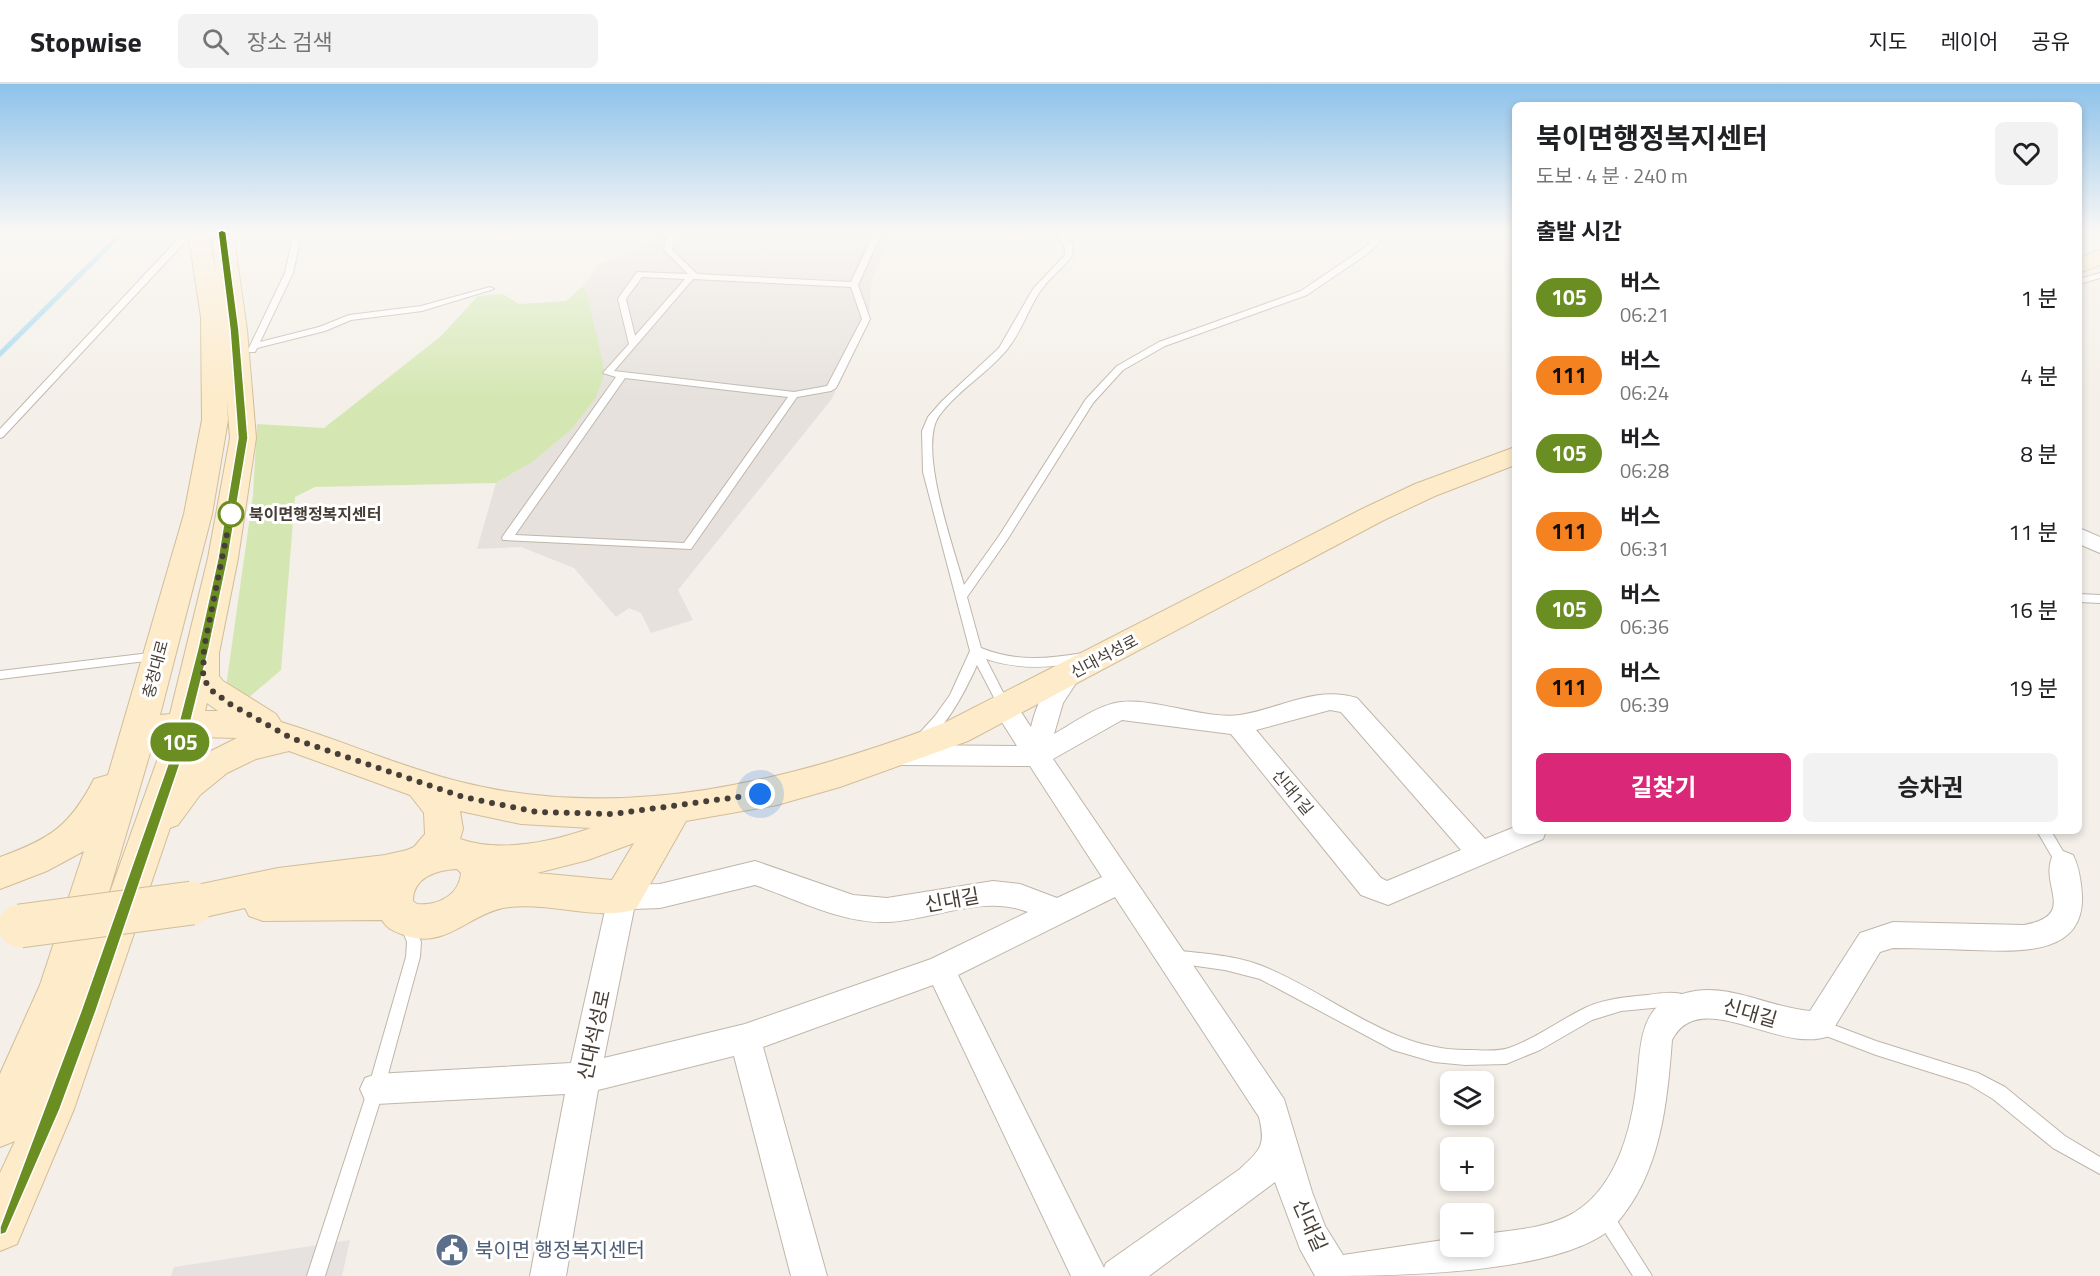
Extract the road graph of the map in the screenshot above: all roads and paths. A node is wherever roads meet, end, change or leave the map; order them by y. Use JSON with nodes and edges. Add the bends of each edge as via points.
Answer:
{"nodes":[{"id":1,"x":137,"y":288,"type":"edge"},
{"id":2,"x":207,"y":288,"type":"edge"},
{"id":3,"x":229,"y":288,"type":"edge"},
{"id":4,"x":282,"y":288,"type":"edge"},
{"id":5,"x":630,"y":288,"type":"edge"},
{"id":6,"x":681,"y":288,"type":"edge"},
{"id":7,"x":855,"y":288,"type":"edge"},
{"id":8,"x":1039,"y":288,"type":"edge"},
{"id":9,"x":1312,"y":288,"type":"edge"},
{"id":10,"x":490,"y":289,"type":"dead end"},
{"id":11,"x":633,"y":344,"type":"junction"},
{"id":12,"x":254,"y":346,"type":"junction"},
{"id":13,"x":622,"y":375,"type":"junction"},
{"id":14,"x":237,"y":377,"type":"junction"},
{"id":15,"x":794,"y":395,"type":"junction"},
{"id":16,"x":0,"y":435,"type":"edge"},
{"id":17,"x":1512,"y":456,"type":"edge"},
{"id":18,"x":2082,"y":537,"type":"edge"},
{"id":19,"x":2100,"y":546,"type":"edge"},
{"id":20,"x":961,"y":597,"type":"junction"},
{"id":21,"x":2082,"y":598,"type":"edge"},
{"id":22,"x":2100,"y":599,"type":"edge"},
{"id":23,"x":204,"y":648,"type":"junction"},
{"id":24,"x":976,"y":651,"type":"junction"},
{"id":25,"x":1111,"y":652,"type":"junction"},
{"id":26,"x":159,"y":655,"type":"junction"},
{"id":27,"x":1070,"y":674,"type":"junction"},
{"id":28,"x":0,"y":675,"type":"edge"},
{"id":29,"x":1005,"y":708,"type":"junction"},
{"id":30,"x":184,"y":724,"type":"junction"},
{"id":31,"x":1238,"y":725,"type":"junction"},
{"id":32,"x":139,"y":732,"type":"junction"},
{"id":33,"x":291,"y":738,"type":"junction"},
{"id":34,"x":903,"y":755,"type":"junction"},
{"id":35,"x":1038,"y":756,"type":"junction"},
{"id":36,"x":423,"y":785,"type":"junction"},
{"id":37,"x":675,"y":807,"type":"junction"},
{"id":38,"x":1526,"y":834,"type":"edge"},
{"id":39,"x":2046,"y":834,"type":"edge"},
{"id":40,"x":1481,"y":854,"type":"junction"},
{"id":41,"x":139,"y":858,"type":"junction"},
{"id":42,"x":422,"y":860,"type":"junction"},
{"id":43,"x":476,"y":860,"type":"junction"},
{"id":44,"x":2063,"y":862,"type":"joint"},
{"id":45,"x":0,"y":873,"type":"edge"},
{"id":46,"x":1121,"y":881,"type":"junction"},
{"id":47,"x":622,"y":897,"type":"junction"},
{"id":48,"x":192,"y":903,"type":"junction"},
{"id":49,"x":399,"y":910,"type":"junction"},
{"id":50,"x":459,"y":910,"type":"junction"},
{"id":51,"x":1058,"y":911,"type":"junction"},
{"id":52,"x":10,"y":927,"type":"edge"},
{"id":53,"x":413,"y":957,"type":"junction"},
{"id":54,"x":1172,"y":957,"type":"junction"},
{"id":55,"x":940,"y":969,"type":"junction"},
{"id":56,"x":1713,"y":1003,"type":"junction"},
{"id":57,"x":1818,"y":1026,"type":"junction"},
{"id":58,"x":745,"y":1039,"type":"junction"},
{"id":59,"x":584,"y":1078,"type":"junction"},
{"id":60,"x":376,"y":1089,"type":"junction"},
{"id":61,"x":0,"y":1125,"type":"edge"},
{"id":62,"x":1280,"y":1136,"type":"junction"},
{"id":63,"x":2100,"y":1166,"type":"edge"},
{"id":64,"x":1603,"y":1213,"type":"junction"},
{"id":65,"x":0,"y":1227,"type":"edge"},
{"id":66,"x":1334,"y":1275,"type":"edge"},
{"id":67,"x":316,"y":1276,"type":"edge"},
{"id":68,"x":548,"y":1276,"type":"edge"},
{"id":69,"x":809,"y":1276,"type":"edge"},
{"id":70,"x":1089,"y":1276,"type":"edge"},
{"id":71,"x":1119,"y":1276,"type":"edge"},
{"id":72,"x":1643,"y":1276,"type":"edge"}],
"edges":[{"from":1,"to":16,"type":"lane"},
{"from":2,"to":26,"type":"street","name":"충청대로","via":[[213,317],[215,420],[198,514]]},
{"from":3,"to":14,"type":"street"},
{"from":4,"to":12,"type":"lane"},
{"from":5,"to":11,"type":"lane","via":[[622,299]]},
{"from":6,"to":11,"type":"lane"},
{"from":7,"to":15,"type":"lane","via":[[866,319],[831,388]]},
{"from":8,"to":20,"type":"lane","via":[[1002,350],[945,403],[927,431],[928,472]]},
{"from":9,"to":20,"type":"lane","via":[[1162,344],[1120,368],[1089,401]]},
{"from":10,"to":12,"type":"lane","via":[[422,308],[349,318]]},
{"from":11,"to":13,"type":"lane","via":[[608,373]]},
{"from":12,"to":14,"type":"lane"},
{"from":13,"to":15,"type":"lane"},
{"from":13,"to":15,"type":"lane","via":[[507,538],[687,547]]},
{"from":14,"to":23,"type":"street","via":[[243,438]]},
{"from":17,"to":25,"type":"street","name":"신대석성로","via":[[1372,515]]},
{"from":18,"to":19,"type":"street"},
{"from":20,"to":24,"type":"lane"},
{"from":21,"to":22,"type":"lane"},
{"from":23,"to":30,"type":"street"},
{"from":23,"to":33,"type":"street","via":[[203,678],[211,690]]},
{"from":24,"to":25,"type":"lane","via":[[1015,664],[1038,665]]},
{"from":24,"to":29,"type":"lane"},
{"from":24,"to":34,"type":"lane","via":[[966,681],[951,704],[931,730]]},
{"from":25,"to":27,"type":"street","name":"신대석성로"},
{"from":26,"to":28,"type":"lane"},
{"from":26,"to":32,"type":"street","name":"충청대로"},
{"from":27,"to":29,"type":"street","name":"신대석성로"},
{"from":27,"to":35,"type":"street","via":[[1052,696],[1045,713]]},
{"from":29,"to":34,"type":"street","name":"신대석성로"},
{"from":29,"to":35,"type":"street","name":"신대길"},
{"from":30,"to":32,"type":"street","name":"신대석성로"},
{"from":30,"to":33,"type":"street","name":"신대석성로","via":[[230,724]]},
{"from":30,"to":41,"type":"street","via":[[175,761]]},
{"from":31,"to":35,"type":"street","via":[[1121,711]]},
{"from":31,"to":40,"type":"street","via":[[1329,701],[1348,704]]},
{"from":31,"to":40,"type":"street","name":"신대1길","via":[[1371,887],[1388,893]]},
{"from":32,"to":45,"type":"street","via":[[119,752],[101,808],[87,827],[63,845]]},
{"from":32,"to":61,"type":"street","name":"충청대로","via":[[61,985]]},
{"from":33,"to":36,"type":"street","name":"신대석성로"},
{"from":33,"to":41,"type":"street","via":[[257,743],[204,770],[171,804]]},
{"from":34,"to":35,"type":"street"},
{"from":34,"to":37,"type":"street","name":"신대석성로","via":[[779,790]]},
{"from":35,"to":46,"type":"street","name":"신대길"},
{"from":36,"to":37,"type":"street","name":"신대석성로","via":[[537,812],[613,814]]},
{"from":36,"to":42,"type":"street","via":[[437,801],[445,818],[446,833]]},
{"from":37,"to":43,"type":"street","via":[[603,842],[556,855],[497,862]]},
{"from":37,"to":47,"type":"street","name":"신대석성로"},
{"from":38,"to":40,"type":"street","name":"신대1길"},
{"from":39,"to":44,"type":"lane"},
{"from":41,"to":65,"type":"street","via":[[52,1109]]},
{"from":42,"to":43,"type":"street","via":[[455,852]]},
{"from":42,"to":48,"type":"street","via":[[385,871],[278,884]]},
{"from":42,"to":49,"type":"street","via":[[399,881]]},
{"from":43,"to":50,"type":"street","via":[[482,877],[474,896]]},
{"from":44,"to":57,"type":"street","via":[[2068,907],[2061,926],[2045,936],[2024,938],[1893,934],[1870,942]]},
{"from":46,"to":51,"type":"street"},
{"from":46,"to":54,"type":"street","name":"신대길"},
{"from":47,"to":50,"type":"street","via":[[518,890],[493,894]]},
{"from":47,"to":51,"type":"street","name":"신대길","via":[[660,896],[755,873],[853,907],[887,910],[993,893],[1020,896]]},
{"from":47,"to":59,"type":"street","name":"신대석성로"},
{"from":48,"to":49,"type":"street"},
{"from":48,"to":52,"type":"street","bridge":true},
{"from":49,"to":50,"type":"street","via":[[426,922]]},
{"from":49,"to":53,"type":"lane","via":[[414,942]]},
{"from":50,"to":53,"type":"lane","via":[[434,929]]},
{"from":51,"to":55,"type":"street"},
{"from":53,"to":60,"type":"lane"},
{"from":54,"to":56,"type":"lane","via":[[1225,963],[1263,973],[1398,1045],[1465,1058],[1506,1057],[1588,1014],[1621,1004],[1663,1000]]},
{"from":54,"to":62,"type":"street","name":"신대길","via":[[1257,1083],[1273,1110]]},
{"from":55,"to":58,"type":"street"},
{"from":55,"to":70,"type":"street"},
{"from":56,"to":57,"type":"street","name":"신대길","via":[[1790,1024]]},
{"from":56,"to":64,"type":"street","name":"신대길","via":[[1687,1006],[1668,1017],[1657,1038],[1644,1139]]},
{"from":57,"to":63,"type":"lane","via":[[1972,1078],[1999,1094],[2059,1142]]},
{"from":58,"to":59,"type":"street"},
{"from":58,"to":69,"type":"street"},
{"from":59,"to":60,"type":"street"},
{"from":59,"to":68,"type":"street","name":"신대석성로"},
{"from":60,"to":67,"type":"lane"},
{"from":62,"to":66,"type":"street","name":"신대길","via":[[1312,1237]]},
{"from":62,"to":71,"type":"street","via":[[1274,1160],[1252,1181]]},
{"from":64,"to":66,"type":"street","name":"신대길","via":[[1578,1230],[1542,1243]]},
{"from":64,"to":72,"type":"lane"}]}
